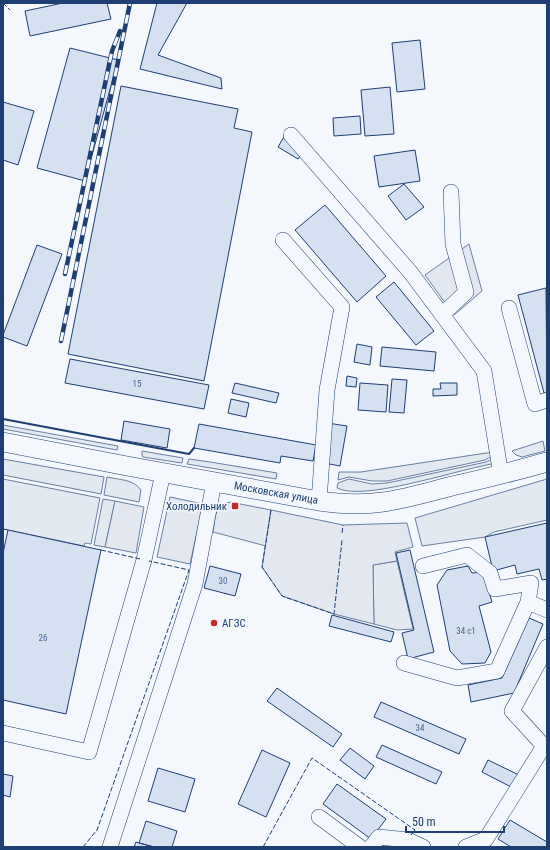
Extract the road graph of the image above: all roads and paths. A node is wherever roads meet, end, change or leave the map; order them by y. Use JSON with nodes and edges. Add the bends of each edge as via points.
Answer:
{"nodes":[{"id":1,"x":291,"y":135,"type":"dead end"},
{"id":2,"x":451,"y":192,"type":"dead end"},
{"id":3,"x":283,"y":240,"type":"dead end"},
{"id":4,"x":509,"y":308,"type":"dead end"},
{"id":5,"x":442,"y":315,"type":"junction"},
{"id":6,"x":547,"y":400,"type":"edge"},
{"id":7,"x":3,"y":442,"type":"edge"},
{"id":8,"x":547,"y":462,"type":"edge"},
{"id":9,"x":163,"y":473,"type":"junction"},
{"id":10,"x":501,"y":475,"type":"junction"},
{"id":11,"x":214,"y":482,"type":"junction"},
{"id":12,"x":319,"y":501,"type":"junction"},
{"id":13,"x":423,"y":566,"type":"dead end"},
{"id":14,"x":528,"y":602,"type":"junction"},
{"id":15,"x":547,"y":610,"type":"edge"},
{"id":16,"x":547,"y":647,"type":"edge"},
{"id":17,"x":404,"y":663,"type":"dead end"},
{"id":18,"x":3,"y":733,"type":"edge"},
{"id":19,"x":545,"y":747,"type":"edge"},
{"id":20,"x":319,"y":817,"type":"dead end"},
{"id":21,"x":110,"y":847,"type":"edge"},
{"id":22,"x":360,"y":847,"type":"edge"},
{"id":23,"x":372,"y":847,"type":"edge"},
{"id":24,"x":423,"y":847,"type":"edge"},
{"id":25,"x":466,"y":847,"type":"edge"}],
"edges":[{"from":1,"to":5,"type":"street","via":[[411,273]]},
{"from":2,"to":5,"type":"street","via":[[453,244],[466,292]]},
{"from":3,"to":12,"type":"street","via":[[342,307],[327,390]]},
{"from":4,"to":6,"type":"street","via":[[535,404]]},
{"from":5,"to":10,"type":"street","via":[[484,371]]},
{"from":7,"to":9,"type":"main road","name":"Московская улица"},
{"from":8,"to":10,"type":"main road","name":"Московская улица"},
{"from":9,"to":11,"type":"main road","name":"Московская улица"},
{"from":9,"to":18,"type":"street","via":[[144,560],[89,752]]},
{"from":10,"to":12,"type":"main road","name":"Московская улица","via":[[383,502],[335,504]]},
{"from":11,"to":12,"type":"main road","name":"Московская улица"},
{"from":11,"to":21,"type":"street","via":[[195,584]]},
{"from":13,"to":14,"type":"street","via":[[467,555],[490,573],[495,589],[531,583]]},
{"from":14,"to":15,"type":"street"},
{"from":14,"to":17,"type":"street","via":[[497,670],[457,678]]},
{"from":16,"to":19,"type":"street","via":[[512,711]]},
{"from":19,"to":25,"type":"street","via":[[486,839]]},
{"from":20,"to":22,"type":"street"},
{"from":23,"to":24,"type":"street","via":[[379,836],[408,840]]}]}
